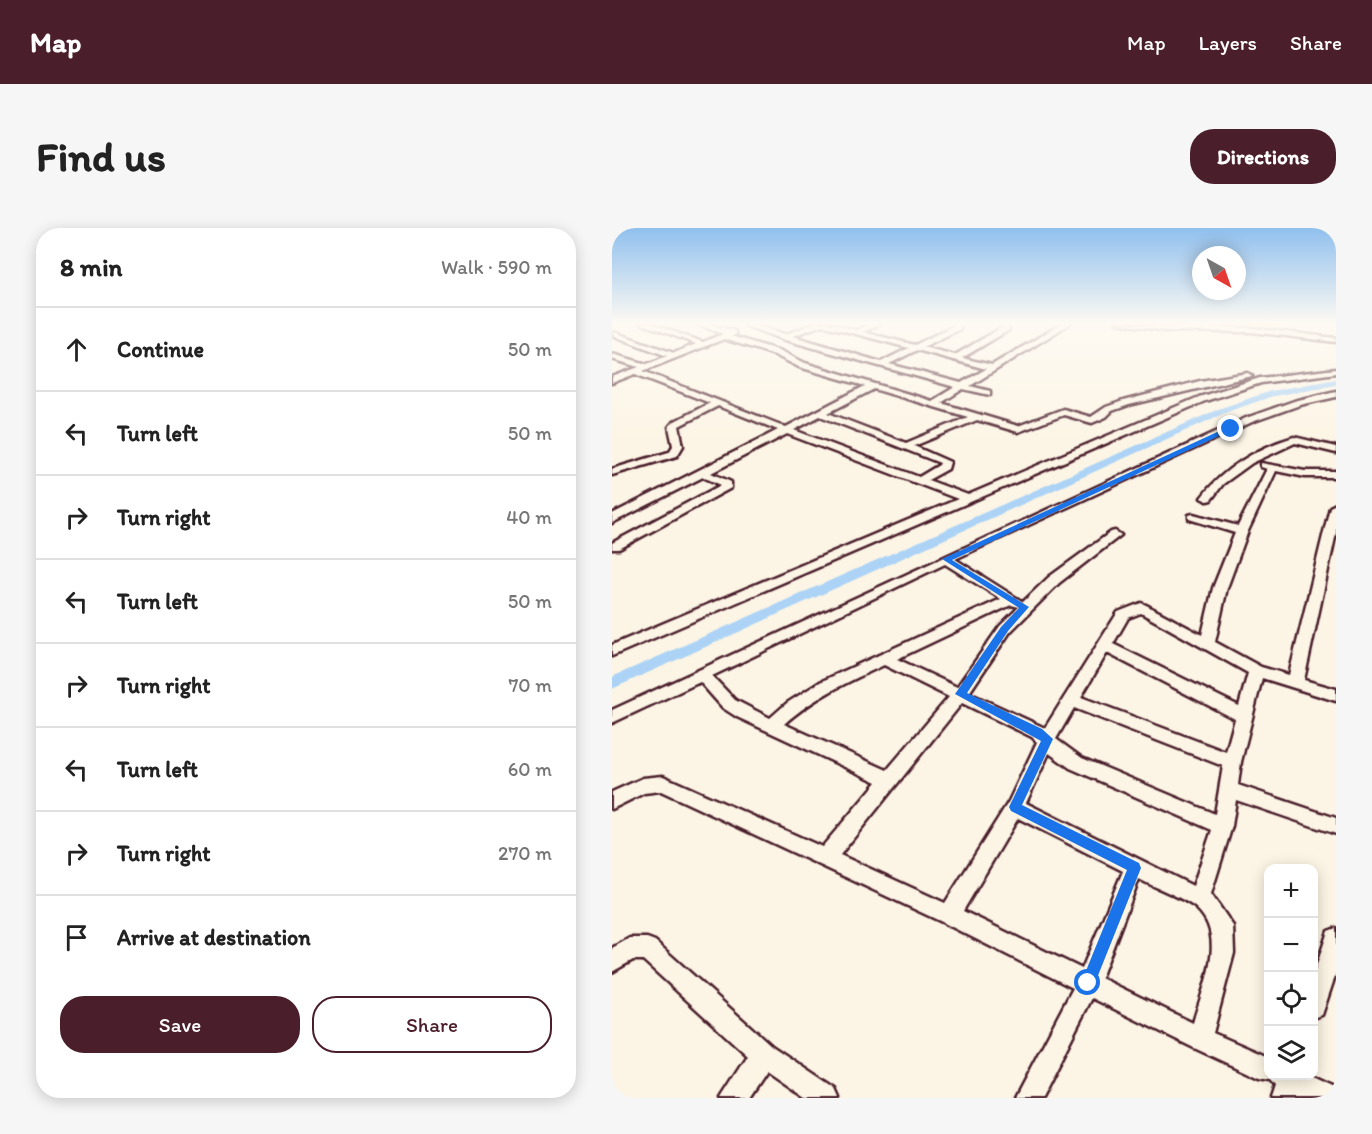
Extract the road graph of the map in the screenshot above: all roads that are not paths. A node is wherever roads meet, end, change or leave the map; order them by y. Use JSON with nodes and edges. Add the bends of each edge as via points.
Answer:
{"nodes":[{"id":1,"x":638,"y":364,"type":"edge"},
{"id":2,"x":652,"y":364,"type":"edge"},
{"id":3,"x":799,"y":364,"type":"edge"},
{"id":4,"x":877,"y":364,"type":"edge"},
{"id":5,"x":885,"y":364,"type":"edge"},
{"id":6,"x":977,"y":364,"type":"edge"},
{"id":7,"x":1000,"y":364,"type":"edge"},
{"id":8,"x":882,"y":365,"type":"junction"},
{"id":9,"x":646,"y":366,"type":"junction"},
{"id":10,"x":993,"y":368,"type":"junction"},
{"id":11,"x":636,"y":371,"type":"junction"},
{"id":12,"x":1336,"y":371,"type":"edge"},
{"id":13,"x":1271,"y":379,"type":"junction"},
{"id":14,"x":612,"y":380,"type":"edge"},
{"id":15,"x":873,"y":386,"type":"junction"},
{"id":16,"x":962,"y":387,"type":"junction"},
{"id":17,"x":987,"y":393,"type":"dead end"},
{"id":18,"x":1336,"y":394,"type":"edge"},
{"id":19,"x":715,"y":404,"type":"junction"},
{"id":20,"x":933,"y":404,"type":"junction"},
{"id":21,"x":820,"y":413,"type":"junction"},
{"id":22,"x":976,"y":417,"type":"junction"},
{"id":23,"x":786,"y":431,"type":"junction"},
{"id":24,"x":908,"y":446,"type":"junction"},
{"id":25,"x":1331,"y":449,"type":"edge"},
{"id":26,"x":1248,"y":461,"type":"junction"},
{"id":27,"x":1336,"y":461,"type":"edge"},
{"id":28,"x":1273,"y":467,"type":"junction"},
{"id":29,"x":612,"y":472,"type":"edge"},
{"id":30,"x":703,"y":473,"type":"junction"},
{"id":31,"x":1336,"y":474,"type":"edge"},
{"id":32,"x":919,"y":481,"type":"junction"},
{"id":33,"x":1208,"y":498,"type":"dead end"},
{"id":34,"x":969,"y":500,"type":"junction"},
{"id":35,"x":1336,"y":507,"type":"edge"},
{"id":36,"x":1193,"y":518,"type":"dead end"},
{"id":37,"x":612,"y":519,"type":"edge"},
{"id":38,"x":1242,"y":531,"type":"junction"},
{"id":39,"x":1116,"y":535,"type":"dead end"},
{"id":40,"x":613,"y":548,"type":"edge"},
{"id":41,"x":1330,"y":551,"type":"edge"},
{"id":42,"x":946,"y":559,"type":"junction"},
{"id":43,"x":1018,"y":604,"type":"junction"},
{"id":44,"x":1207,"y":645,"type":"junction"},
{"id":45,"x":1105,"y":646,"type":"junction"},
{"id":46,"x":612,"y":651,"type":"edge"},
{"id":47,"x":884,"y":659,"type":"junction"},
{"id":48,"x":1256,"y":671,"type":"junction"},
{"id":49,"x":702,"y":675,"type":"junction"},
{"id":50,"x":1294,"y":684,"type":"junction"},
{"id":51,"x":960,"y":694,"type":"junction"},
{"id":52,"x":1336,"y":695,"type":"edge"},
{"id":53,"x":1073,"y":701,"type":"junction"},
{"id":54,"x":1244,"y":716,"type":"junction"},
{"id":55,"x":612,"y":717,"type":"edge"},
{"id":56,"x":772,"y":726,"type":"junction"},
{"id":57,"x":1047,"y":739,"type":"junction"},
{"id":58,"x":1232,"y":762,"type":"junction"},
{"id":59,"x":891,"y":780,"type":"junction"},
{"id":60,"x":1229,"y":790,"type":"junction"},
{"id":61,"x":612,"y":801,"type":"edge"},
{"id":62,"x":1015,"y":807,"type":"junction"},
{"id":63,"x":1223,"y":826,"type":"junction"},
{"id":64,"x":1336,"y":826,"type":"edge"},
{"id":65,"x":825,"y":859,"type":"junction"},
{"id":66,"x":1134,"y":868,"type":"junction"},
{"id":67,"x":1203,"y":901,"type":"junction"},
{"id":68,"x":949,"y":915,"type":"junction"},
{"id":69,"x":1336,"y":939,"type":"edge"},
{"id":70,"x":612,"y":961,"type":"edge"},
{"id":71,"x":1088,"y":983,"type":"junction"},
{"id":72,"x":1318,"y":995,"type":"edge"},
{"id":73,"x":1200,"y":1039,"type":"junction"},
{"id":74,"x":764,"y":1054,"type":"junction"},
{"id":75,"x":1264,"y":1071,"type":"edge"},
{"id":76,"x":1283,"y":1080,"type":"edge"},
{"id":77,"x":734,"y":1098,"type":"edge"},
{"id":78,"x":827,"y":1098,"type":"edge"},
{"id":79,"x":1028,"y":1098,"type":"edge"},
{"id":80,"x":1326,"y":1098,"type":"edge"}],
"edges":[{"from":1,"to":9,"type":"street"},
{"from":2,"to":9,"type":"street"},
{"from":3,"to":15,"type":"street"},
{"from":4,"to":8,"type":"street"},
{"from":5,"to":8,"type":"street"},
{"from":6,"to":10,"type":"street"},
{"from":7,"to":10,"type":"street"},
{"from":8,"to":16,"type":"street"},
{"from":9,"to":11,"type":"street"},
{"from":10,"to":16,"type":"street"},
{"from":11,"to":14,"type":"street"},
{"from":11,"to":19,"type":"street"},
{"from":12,"to":13,"type":"street"},
{"from":13,"to":22,"type":"street","via":[[1245,376],[1200,384],[1126,403],[1092,420],[1063,412],[1018,429]]},
{"from":13,"to":34,"type":"street","via":[[1202,399]]},
{"from":15,"to":20,"type":"street"},
{"from":15,"to":21,"type":"street"},
{"from":16,"to":17,"type":"street"},
{"from":16,"to":20,"type":"street"},
{"from":18,"to":42,"type":"street","via":[[1265,414]]},
{"from":19,"to":23,"type":"street"},
{"from":19,"to":29,"type":"street","via":[[675,424],[678,446],[674,453]]},
{"from":20,"to":22,"type":"street"},
{"from":21,"to":23,"type":"street"},
{"from":21,"to":24,"type":"street"},
{"from":22,"to":24,"type":"street"},
{"from":23,"to":30,"type":"street"},
{"from":23,"to":32,"type":"street"},
{"from":24,"to":32,"type":"street","via":[[946,464]]},
{"from":25,"to":26,"type":"street","via":[[1294,440]]},
{"from":25,"to":27,"type":"street"},
{"from":26,"to":28,"type":"street"},
{"from":26,"to":33,"type":"street","via":[[1219,482]]},
{"from":28,"to":31,"type":"street","via":[[1305,474]]},
{"from":28,"to":38,"type":"street"},
{"from":30,"to":37,"type":"street"},
{"from":30,"to":40,"type":"street","via":[[727,486]]},
{"from":32,"to":34,"type":"street"},
{"from":34,"to":46,"type":"street"},
{"from":35,"to":41,"type":"street"},
{"from":36,"to":38,"type":"street"},
{"from":38,"to":44,"type":"street","via":[[1220,588]]},
{"from":39,"to":43,"type":"street"},
{"from":41,"to":50,"type":"street"},
{"from":42,"to":43,"type":"street"},
{"from":42,"to":49,"type":"street"},
{"from":43,"to":47,"type":"street"},
{"from":43,"to":51,"type":"street"},
{"from":44,"to":45,"type":"street","via":[[1141,608],[1123,615]]},
{"from":44,"to":48,"type":"street"},
{"from":45,"to":53,"type":"street"},
{"from":45,"to":54,"type":"street"},
{"from":47,"to":51,"type":"street"},
{"from":47,"to":56,"type":"street","via":[[825,686]]},
{"from":48,"to":50,"type":"street"},
{"from":48,"to":54,"type":"street"},
{"from":49,"to":55,"type":"street"},
{"from":49,"to":56,"type":"street","via":[[729,704]]},
{"from":50,"to":52,"type":"street"},
{"from":51,"to":57,"type":"street"},
{"from":51,"to":59,"type":"street"},
{"from":53,"to":57,"type":"street"},
{"from":53,"to":58,"type":"street"},
{"from":54,"to":58,"type":"street"},
{"from":56,"to":59,"type":"street"},
{"from":57,"to":62,"type":"street"},
{"from":57,"to":63,"type":"street","via":[[1076,763]]},
{"from":58,"to":60,"type":"street"},
{"from":59,"to":65,"type":"street"},
{"from":60,"to":63,"type":"street"},
{"from":60,"to":64,"type":"street"},
{"from":61,"to":65,"type":"street","via":[[645,785],[663,784]]},
{"from":62,"to":66,"type":"street"},
{"from":62,"to":68,"type":"street"},
{"from":63,"to":67,"type":"street","via":[[1202,886]]},
{"from":65,"to":68,"type":"street"},
{"from":66,"to":67,"type":"street"},
{"from":66,"to":71,"type":"street"},
{"from":67,"to":73,"type":"street","via":[[1222,926],[1223,953]]},
{"from":68,"to":71,"type":"street"},
{"from":69,"to":72,"type":"street"},
{"from":70,"to":74,"type":"street","via":[[630,949],[647,949]]},
{"from":71,"to":73,"type":"street"},
{"from":71,"to":79,"type":"street"},
{"from":73,"to":75,"type":"street"},
{"from":74,"to":77,"type":"street"},
{"from":74,"to":78,"type":"street"},
{"from":76,"to":80,"type":"street"}]}
